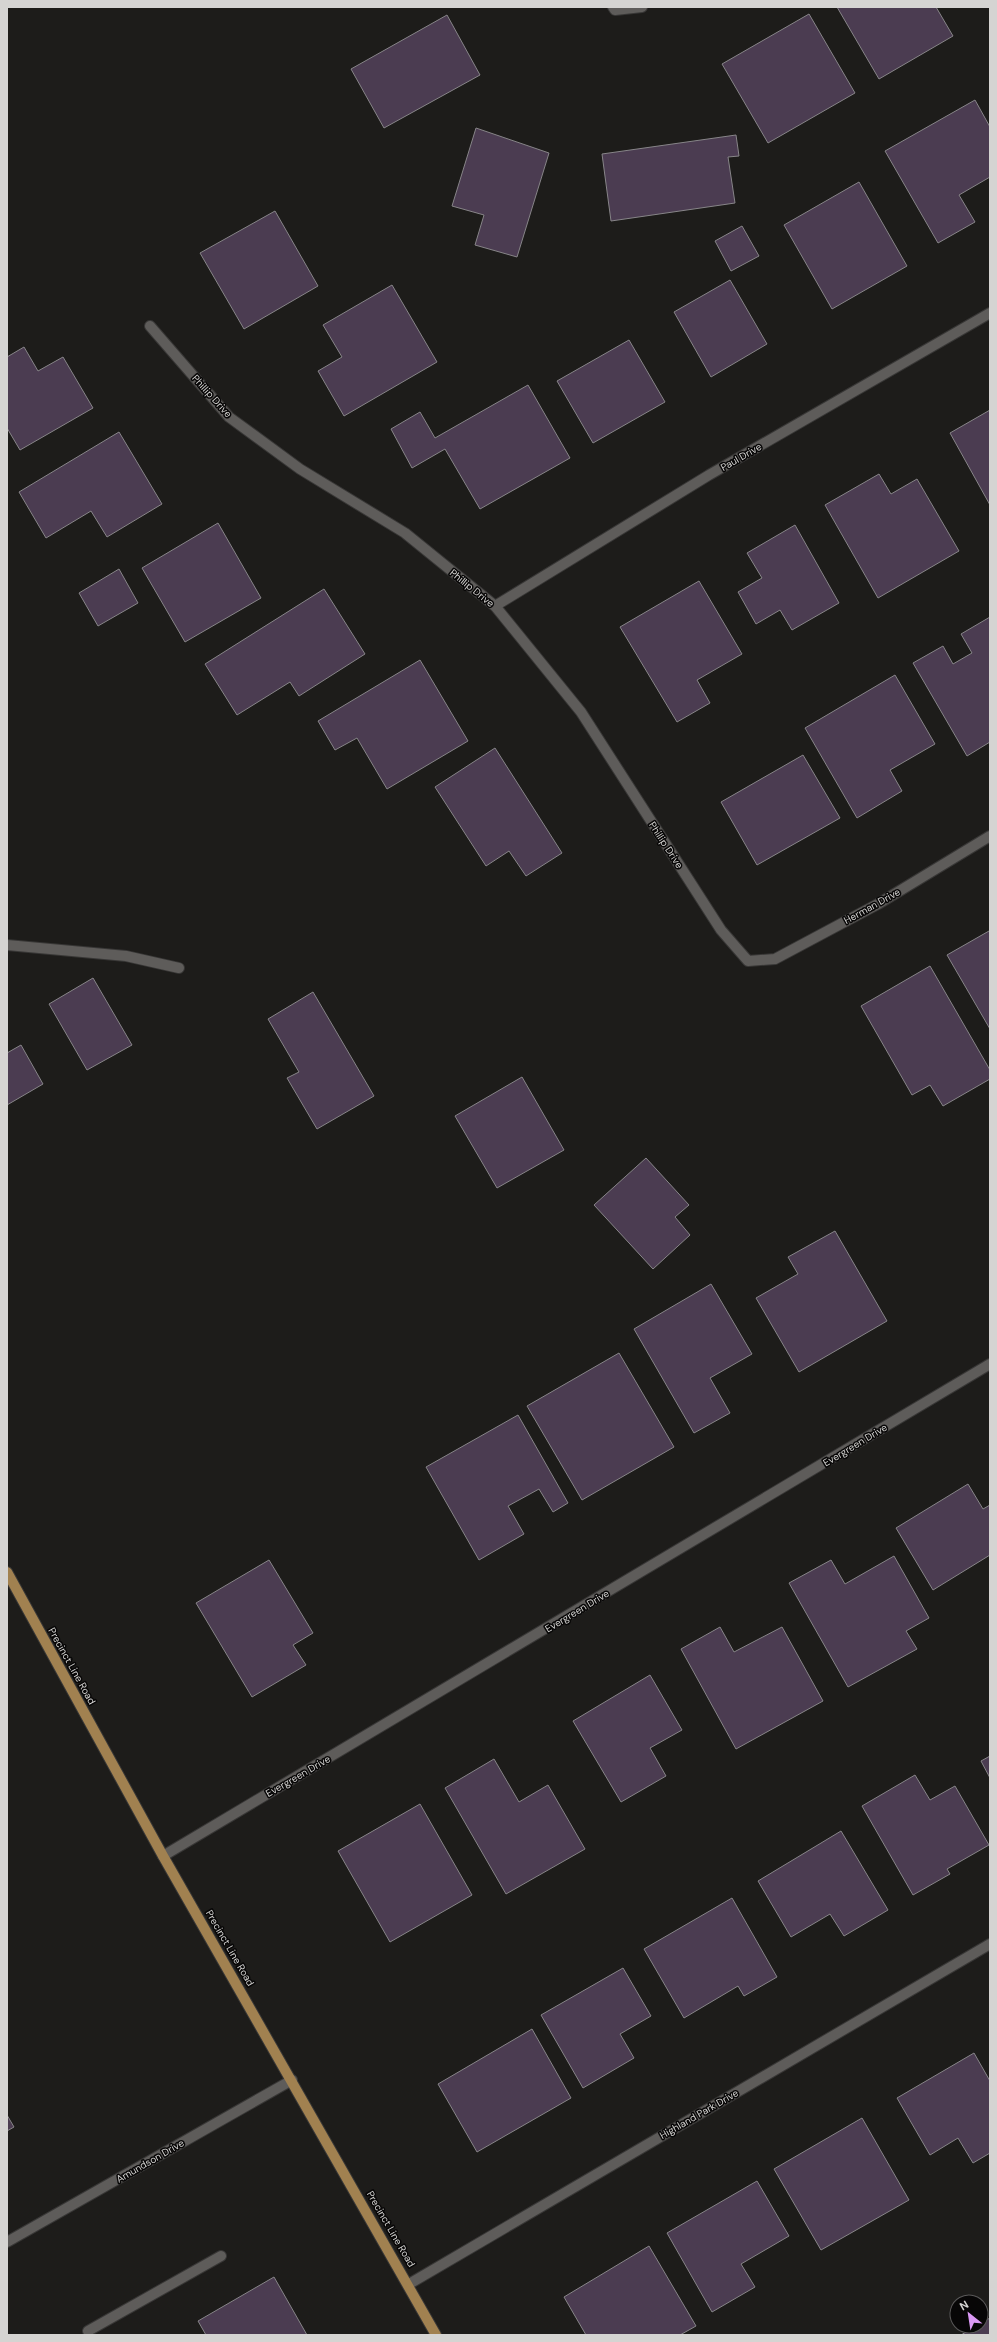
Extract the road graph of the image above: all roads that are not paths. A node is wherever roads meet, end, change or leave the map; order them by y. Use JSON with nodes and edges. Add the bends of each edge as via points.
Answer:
{"nodes":[{"id":1,"x":613,"y":7,"type":"edge"},
{"id":2,"x":642,"y":7,"type":"edge"},
{"id":3,"x":990,"y":312,"type":"edge"},
{"id":4,"x":150,"y":326,"type":"dead end"},
{"id":5,"x":495,"y":606,"type":"junction"},
{"id":6,"x":990,"y":836,"type":"edge"},
{"id":7,"x":7,"y":945,"type":"edge"},
{"id":8,"x":748,"y":961,"type":"joint"},
{"id":9,"x":179,"y":968,"type":"dead end"},
{"id":10,"x":990,"y":1364,"type":"edge"},
{"id":11,"x":7,"y":1572,"type":"edge"},
{"id":12,"x":163,"y":1856,"type":"junction"},
{"id":13,"x":990,"y":1944,"type":"edge"},
{"id":14,"x":292,"y":2080,"type":"junction"},
{"id":15,"x":7,"y":2242,"type":"edge"},
{"id":16,"x":221,"y":2256,"type":"dead end"},
{"id":17,"x":409,"y":2284,"type":"junction"},
{"id":18,"x":86,"y":2334,"type":"edge"},
{"id":19,"x":436,"y":2335,"type":"edge"}],
"edges":[{"from":1,"to":2,"type":"street","via":[[616,10]]},
{"from":3,"to":5,"type":"street","name":"Paul Drive","via":[[709,475]]},
{"from":4,"to":5,"type":"street","name":"Phillip Drive","via":[[229,417],[300,469],[404,533]]},
{"from":5,"to":8,"type":"street","name":"Phillip Drive","via":[[580,712],[721,930]]},
{"from":6,"to":8,"type":"street","name":"Herman Drive","via":[[878,904],[775,959]]},
{"from":7,"to":9,"type":"street","via":[[126,956]]},
{"from":10,"to":12,"type":"street","name":"Evergreen Drive"},
{"from":11,"to":12,"type":"main road","name":"Precinct Line Road"},
{"from":12,"to":14,"type":"main road","name":"Precinct Line Road"},
{"from":13,"to":17,"type":"street","name":"Highland Park Drive"},
{"from":14,"to":15,"type":"street","name":"Amundson Drive"},
{"from":14,"to":17,"type":"main road","name":"Precinct Line Road"},
{"from":16,"to":18,"type":"street"},
{"from":17,"to":19,"type":"main road","name":"Precinct Line Road"}]}
